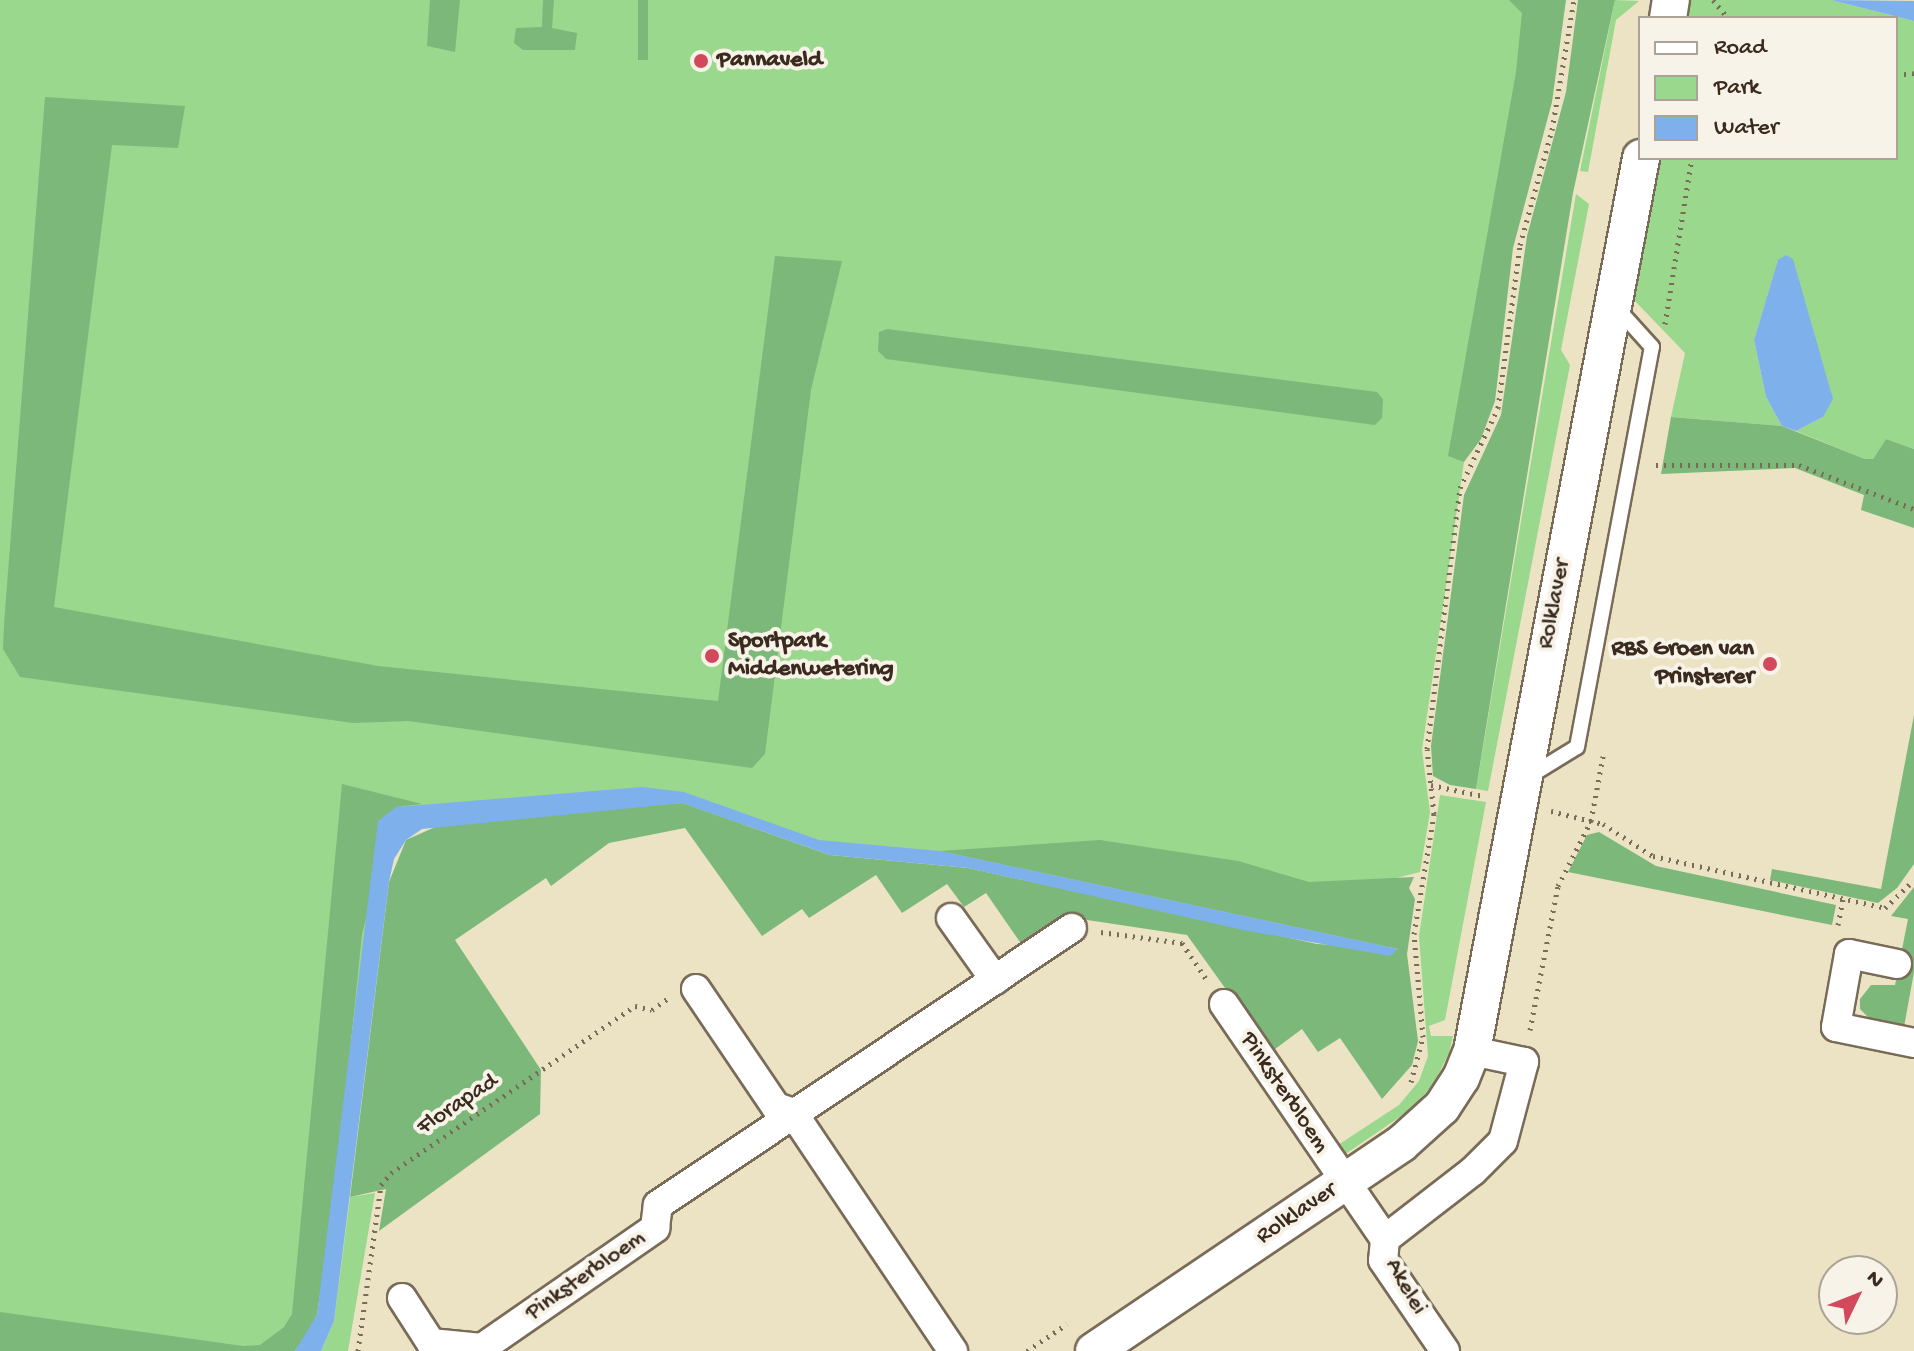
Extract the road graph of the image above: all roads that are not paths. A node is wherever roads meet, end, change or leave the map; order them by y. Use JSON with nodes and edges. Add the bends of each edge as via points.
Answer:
{"nodes":[{"id":1,"x":1641,"y":160,"type":"edge"},
{"id":2,"x":1613,"y":303,"type":"junction"},
{"id":3,"x":1519,"y":792,"type":"junction"},
{"id":4,"x":951,"y":918,"type":"dead end"},
{"id":5,"x":1072,"y":928,"type":"road end"},
{"id":6,"x":1897,"y":964,"type":"dead end"},
{"id":7,"x":995,"y":980,"type":"junction"},
{"id":8,"x":696,"y":989,"type":"road end"},
{"id":9,"x":1224,"y":1004,"type":"road end"},
{"id":10,"x":1914,"y":1043,"type":"edge"},
{"id":11,"x":1472,"y":1051,"type":"junction"},
{"id":12,"x":793,"y":1113,"type":"junction"},
{"id":13,"x":1344,"y":1182,"type":"junction"},
{"id":14,"x":1385,"y":1239,"type":"junction"},
{"id":15,"x":402,"y":1298,"type":"dead end"},
{"id":16,"x":483,"y":1350,"type":"edge"},
{"id":17,"x":953,"y":1351,"type":"edge"},
{"id":18,"x":1094,"y":1351,"type":"edge"},
{"id":19,"x":1445,"y":1351,"type":"edge"}],
"edges":[{"from":1,"to":2,"type":"street","name":"Rolklaver"},
{"from":2,"to":3,"type":"street","name":"Rolklaver"},
{"from":2,"to":3,"type":"lane","via":[[1652,347],[1577,747]]},
{"from":3,"to":11,"type":"street","name":"Rolklaver"},
{"from":4,"to":7,"type":"street"},
{"from":5,"to":7,"type":"street","name":"Pinksterbloem"},
{"from":6,"to":10,"type":"street","via":[[1849,954],[1836,1027]]},
{"from":7,"to":12,"type":"street","name":"Pinksterbloem"},
{"from":8,"to":12,"type":"street","via":[[776,1107]]},
{"from":9,"to":13,"type":"street","name":"Pinksterbloem"},
{"from":11,"to":13,"type":"street","name":"Rolklaver","via":[[1442,1107],[1401,1144]]},
{"from":11,"to":14,"type":"street","via":[[1524,1062],[1503,1141]]},
{"from":12,"to":16,"type":"street","name":"Pinksterbloem","via":[[658,1205],[655,1228]]},
{"from":12,"to":17,"type":"street"},
{"from":13,"to":14,"type":"street","name":"Akelei"},
{"from":13,"to":18,"type":"street","name":"Rolklaver"},
{"from":14,"to":19,"type":"street","name":"Akelei","via":[[1383,1260]]},
{"from":15,"to":16,"type":"street","name":"Pinksterbloem","via":[[431,1343]]}]}
